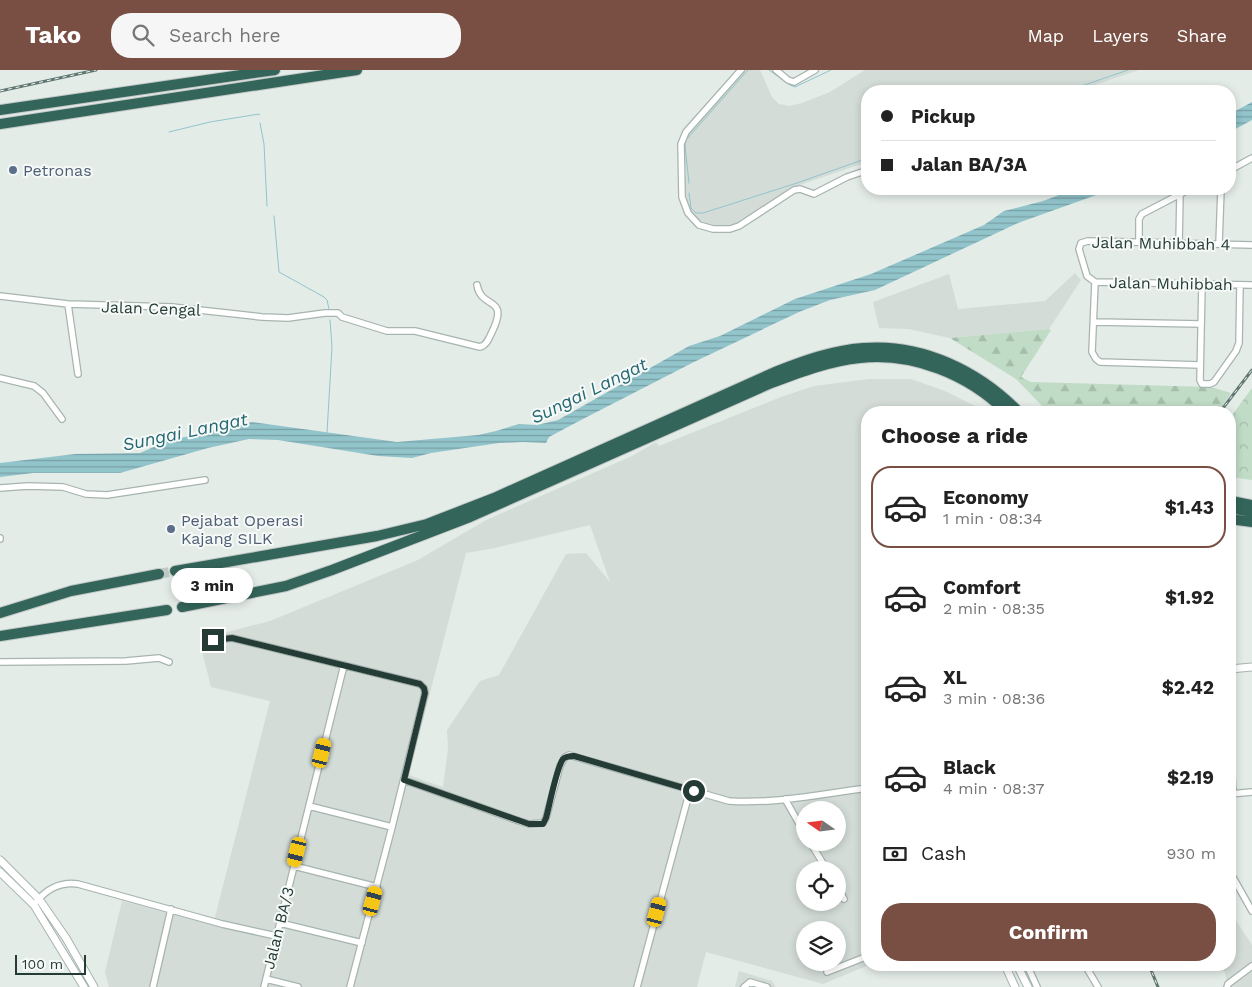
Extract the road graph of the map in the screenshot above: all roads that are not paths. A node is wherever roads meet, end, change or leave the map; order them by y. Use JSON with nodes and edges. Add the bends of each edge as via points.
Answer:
{"nodes":[{"id":1,"x":275,"y":70,"type":"edge"},
{"id":2,"x":357,"y":70,"type":"edge"},
{"id":3,"x":741,"y":70,"type":"edge"},
{"id":4,"x":776,"y":70,"type":"edge"},
{"id":5,"x":815,"y":70,"type":"edge"},
{"id":6,"x":0,"y":110,"type":"edge"},
{"id":7,"x":0,"y":124,"type":"edge"},
{"id":8,"x":1252,"y":158,"type":"edge"},
{"id":9,"x":1236,"y":167,"type":"edge"},
{"id":10,"x":861,"y":173,"type":"edge"},
{"id":11,"x":1176,"y":195,"type":"edge"},
{"id":12,"x":1180,"y":195,"type":"edge"},
{"id":13,"x":1221,"y":195,"type":"edge"},
{"id":14,"x":1138,"y":242,"type":"junction"},
{"id":15,"x":1179,"y":244,"type":"junction"},
{"id":16,"x":1219,"y":244,"type":"junction"},
{"id":17,"x":1252,"y":245,"type":"edge"},
{"id":18,"x":1093,"y":281,"type":"junction"},
{"id":19,"x":1202,"y":284,"type":"junction"},
{"id":20,"x":477,"y":285,"type":"dead end"},
{"id":21,"x":1240,"y":285,"type":"junction"},
{"id":22,"x":1252,"y":285,"type":"edge"},
{"id":23,"x":0,"y":296,"type":"edge"},
{"id":24,"x":68,"y":304,"type":"junction"},
{"id":25,"x":1094,"y":322,"type":"junction"},
{"id":26,"x":1202,"y":324,"type":"junction"},
{"id":27,"x":1200,"y":365,"type":"junction"},
{"id":28,"x":78,"y":374,"type":"dead end"},
{"id":29,"x":0,"y":378,"type":"edge"},
{"id":30,"x":999,"y":406,"type":"edge"},
{"id":31,"x":1012,"y":406,"type":"edge"},
{"id":32,"x":62,"y":419,"type":"dead end"},
{"id":33,"x":205,"y":480,"type":"dead end"},
{"id":34,"x":0,"y":488,"type":"edge"},
{"id":35,"x":1236,"y":502,"type":"edge"},
{"id":36,"x":1252,"y":505,"type":"edge"},
{"id":37,"x":1236,"y":509,"type":"edge"},
{"id":38,"x":1252,"y":512,"type":"edge"},
{"id":39,"x":1236,"y":519,"type":"edge"},
{"id":40,"x":1236,"y":520,"type":"edge"},
{"id":41,"x":1252,"y":522,"type":"edge"},
{"id":42,"x":1252,"y":527,"type":"edge"},
{"id":43,"x":175,"y":571,"type":"tunnel mouth"},
{"id":44,"x":159,"y":574,"type":"tunnel mouth"},
{"id":45,"x":182,"y":607,"type":"dead end"},
{"id":46,"x":167,"y":610,"type":"dead end"},
{"id":47,"x":0,"y":613,"type":"edge"},
{"id":48,"x":0,"y":636,"type":"edge"},
{"id":49,"x":213,"y":640,"type":"dead end"},
{"id":50,"x":0,"y":662,"type":"edge"},
{"id":51,"x":170,"y":662,"type":"dead end"},
{"id":52,"x":344,"y":665,"type":"junction"},
{"id":53,"x":1252,"y":667,"type":"edge"},
{"id":54,"x":1236,"y":668,"type":"edge"},
{"id":55,"x":404,"y":780,"type":"junction"},
{"id":56,"x":861,"y":789,"type":"edge"},
{"id":57,"x":690,"y":790,"type":"junction"},
{"id":58,"x":1252,"y":792,"type":"edge"},
{"id":59,"x":1236,"y":794,"type":"edge"},
{"id":60,"x":785,"y":799,"type":"junction"},
{"id":61,"x":309,"y":806,"type":"junction"},
{"id":62,"x":796,"y":818,"type":"edge"},
{"id":63,"x":392,"y":827,"type":"junction"},
{"id":64,"x":0,"y":860,"type":"edge"},
{"id":65,"x":294,"y":866,"type":"junction"},
{"id":66,"x":0,"y":872,"type":"edge"},
{"id":67,"x":1236,"y":882,"type":"edge"},
{"id":68,"x":376,"y":887,"type":"junction"},
{"id":69,"x":36,"y":902,"type":"junction"},
{"id":70,"x":1252,"y":908,"type":"edge"},
{"id":71,"x":172,"y":910,"type":"junction"},
{"id":72,"x":280,"y":923,"type":"junction"},
{"id":73,"x":276,"y":936,"type":"junction"},
{"id":74,"x":362,"y":944,"type":"junction"},
{"id":75,"x":861,"y":959,"type":"edge"},
{"id":76,"x":1252,"y":966,"type":"edge"},
{"id":77,"x":1008,"y":971,"type":"edge"},
{"id":78,"x":1020,"y":971,"type":"edge"},
{"id":79,"x":1030,"y":971,"type":"edge"},
{"id":80,"x":1089,"y":971,"type":"edge"},
{"id":81,"x":826,"y":972,"type":"dead end"},
{"id":82,"x":266,"y":979,"type":"junction"},
{"id":83,"x":1227,"y":985,"type":"edge"},
{"id":84,"x":84,"y":987,"type":"edge"},
{"id":85,"x":94,"y":987,"type":"edge"},
{"id":86,"x":154,"y":987,"type":"edge"},
{"id":87,"x":264,"y":987,"type":"edge"},
{"id":88,"x":298,"y":987,"type":"edge"},
{"id":89,"x":350,"y":987,"type":"edge"},
{"id":90,"x":637,"y":987,"type":"edge"},
{"id":91,"x":744,"y":987,"type":"edge"},
{"id":92,"x":767,"y":987,"type":"edge"},
{"id":93,"x":1015,"y":987,"type":"edge"},
{"id":94,"x":1028,"y":987,"type":"edge"},
{"id":95,"x":1037,"y":987,"type":"edge"},
{"id":96,"x":1098,"y":987,"type":"edge"}],
"edges":[{"from":1,"to":6,"type":"highway"},
{"from":2,"to":7,"type":"highway"},
{"from":3,"to":10,"type":"street","via":[[682,139],[682,197],[694,222],[708,228],[734,228],[794,190],[814,194]]},
{"from":4,"to":5,"type":"street","via":[[794,82]]},
{"from":8,"to":9,"type":"street"},
{"from":11,"to":14,"type":"street","via":[[1142,214]]},
{"from":12,"to":15,"type":"street"},
{"from":13,"to":16,"type":"street"},
{"from":14,"to":15,"type":"street","name":"Jalan Muhibbah 4"},
{"from":14,"to":18,"type":"street","name":"Jalan Muhibbah 4","via":[[1081,242],[1079,249],[1086,276]]},
{"from":15,"to":16,"type":"street","name":"Jalan Muhibbah 4"},
{"from":16,"to":17,"type":"street","name":"Jalan Muhibbah 4"},
{"from":18,"to":19,"type":"street","name":"Jalan Muhibbah"},
{"from":18,"to":25,"type":"street"},
{"from":19,"to":21,"type":"street","name":"Jalan Muhibbah"},
{"from":19,"to":26,"type":"street"},
{"from":20,"to":24,"type":"street","name":"Jalan Cengal","via":[[479,292],[499,312],[487,343],[480,347],[415,331],[387,331],[338,313],[269,318],[172,307]]},
{"from":21,"to":22,"type":"street","name":"Jalan Muhibbah"},
{"from":21,"to":27,"type":"street","via":[[1239,344],[1236,351],[1214,382],[1202,384]]},
{"from":23,"to":24,"type":"street","name":"Jalan Cengal"},
{"from":24,"to":28,"type":"street"},
{"from":25,"to":26,"type":"street"},
{"from":25,"to":27,"type":"street","via":[[1092,352],[1100,362]]},
{"from":26,"to":27,"type":"street"},
{"from":29,"to":32,"type":"street","via":[[34,386]]},
{"from":30,"to":45,"type":"highway","via":[[970,384],[924,364],[878,357],[816,367],[769,384],[470,517],[332,570],[286,586]]},
{"from":31,"to":43,"type":"highway","via":[[983,381],[925,355],[887,348],[840,351],[775,372],[494,498],[427,524],[377,536]]},
{"from":33,"to":34,"type":"street","via":[[107,495],[86,494],[63,487]]},
{"from":35,"to":36,"type":"highway"},
{"from":37,"to":38,"type":"highway"},
{"from":39,"to":41,"type":"highway"},
{"from":40,"to":42,"type":"highway"},
{"from":44,"to":47,"type":"highway","via":[[71,592]]},
{"from":46,"to":48,"type":"highway"},
{"from":49,"to":52,"type":"street","via":[[232,638]]},
{"from":50,"to":51,"type":"street","via":[[159,658]]},
{"from":52,"to":55,"type":"street","via":[[420,684],[424,688]]},
{"from":52,"to":61,"type":"street","name":"Jalan BA/3"},
{"from":53,"to":54,"type":"street"},
{"from":55,"to":57,"type":"street","via":[[519,821],[536,824],[543,824],[546,818],[560,766],[569,756]]},
{"from":55,"to":63,"type":"street"},
{"from":56,"to":60,"type":"street"},
{"from":57,"to":60,"type":"street","via":[[729,801]]},
{"from":57,"to":90,"type":"street"},
{"from":58,"to":59,"type":"street"},
{"from":60,"to":62,"type":"street"},
{"from":61,"to":63,"type":"street"},
{"from":61,"to":65,"type":"street","name":"Jalan BA/3"},
{"from":63,"to":68,"type":"street"},
{"from":64,"to":69,"type":"street"},
{"from":65,"to":68,"type":"street"},
{"from":65,"to":72,"type":"street","name":"Jalan BA/3"},
{"from":66,"to":69,"type":"street"},
{"from":67,"to":70,"type":"street"},
{"from":68,"to":74,"type":"street"},
{"from":69,"to":71,"type":"street","via":[[54,887],[70,883]]},
{"from":69,"to":84,"type":"street"},
{"from":69,"to":85,"type":"street","via":[[66,938]]},
{"from":71,"to":73,"type":"street"},
{"from":71,"to":86,"type":"street"},
{"from":72,"to":73,"type":"street","name":"Jalan BA/3"},
{"from":72,"to":74,"type":"street"},
{"from":73,"to":82,"type":"street","name":"Jalan BA/3"},
{"from":74,"to":89,"type":"street"},
{"from":75,"to":81,"type":"street"},
{"from":76,"to":83,"type":"street"},
{"from":77,"to":93,"type":"street"},
{"from":78,"to":94,"type":"street"},
{"from":79,"to":95,"type":"street"},
{"from":80,"to":96,"type":"street"},
{"from":82,"to":87,"type":"street","name":"Jalan BA/3"},
{"from":82,"to":88,"type":"street"},
{"from":91,"to":92,"type":"street","via":[[750,982]]}]}
